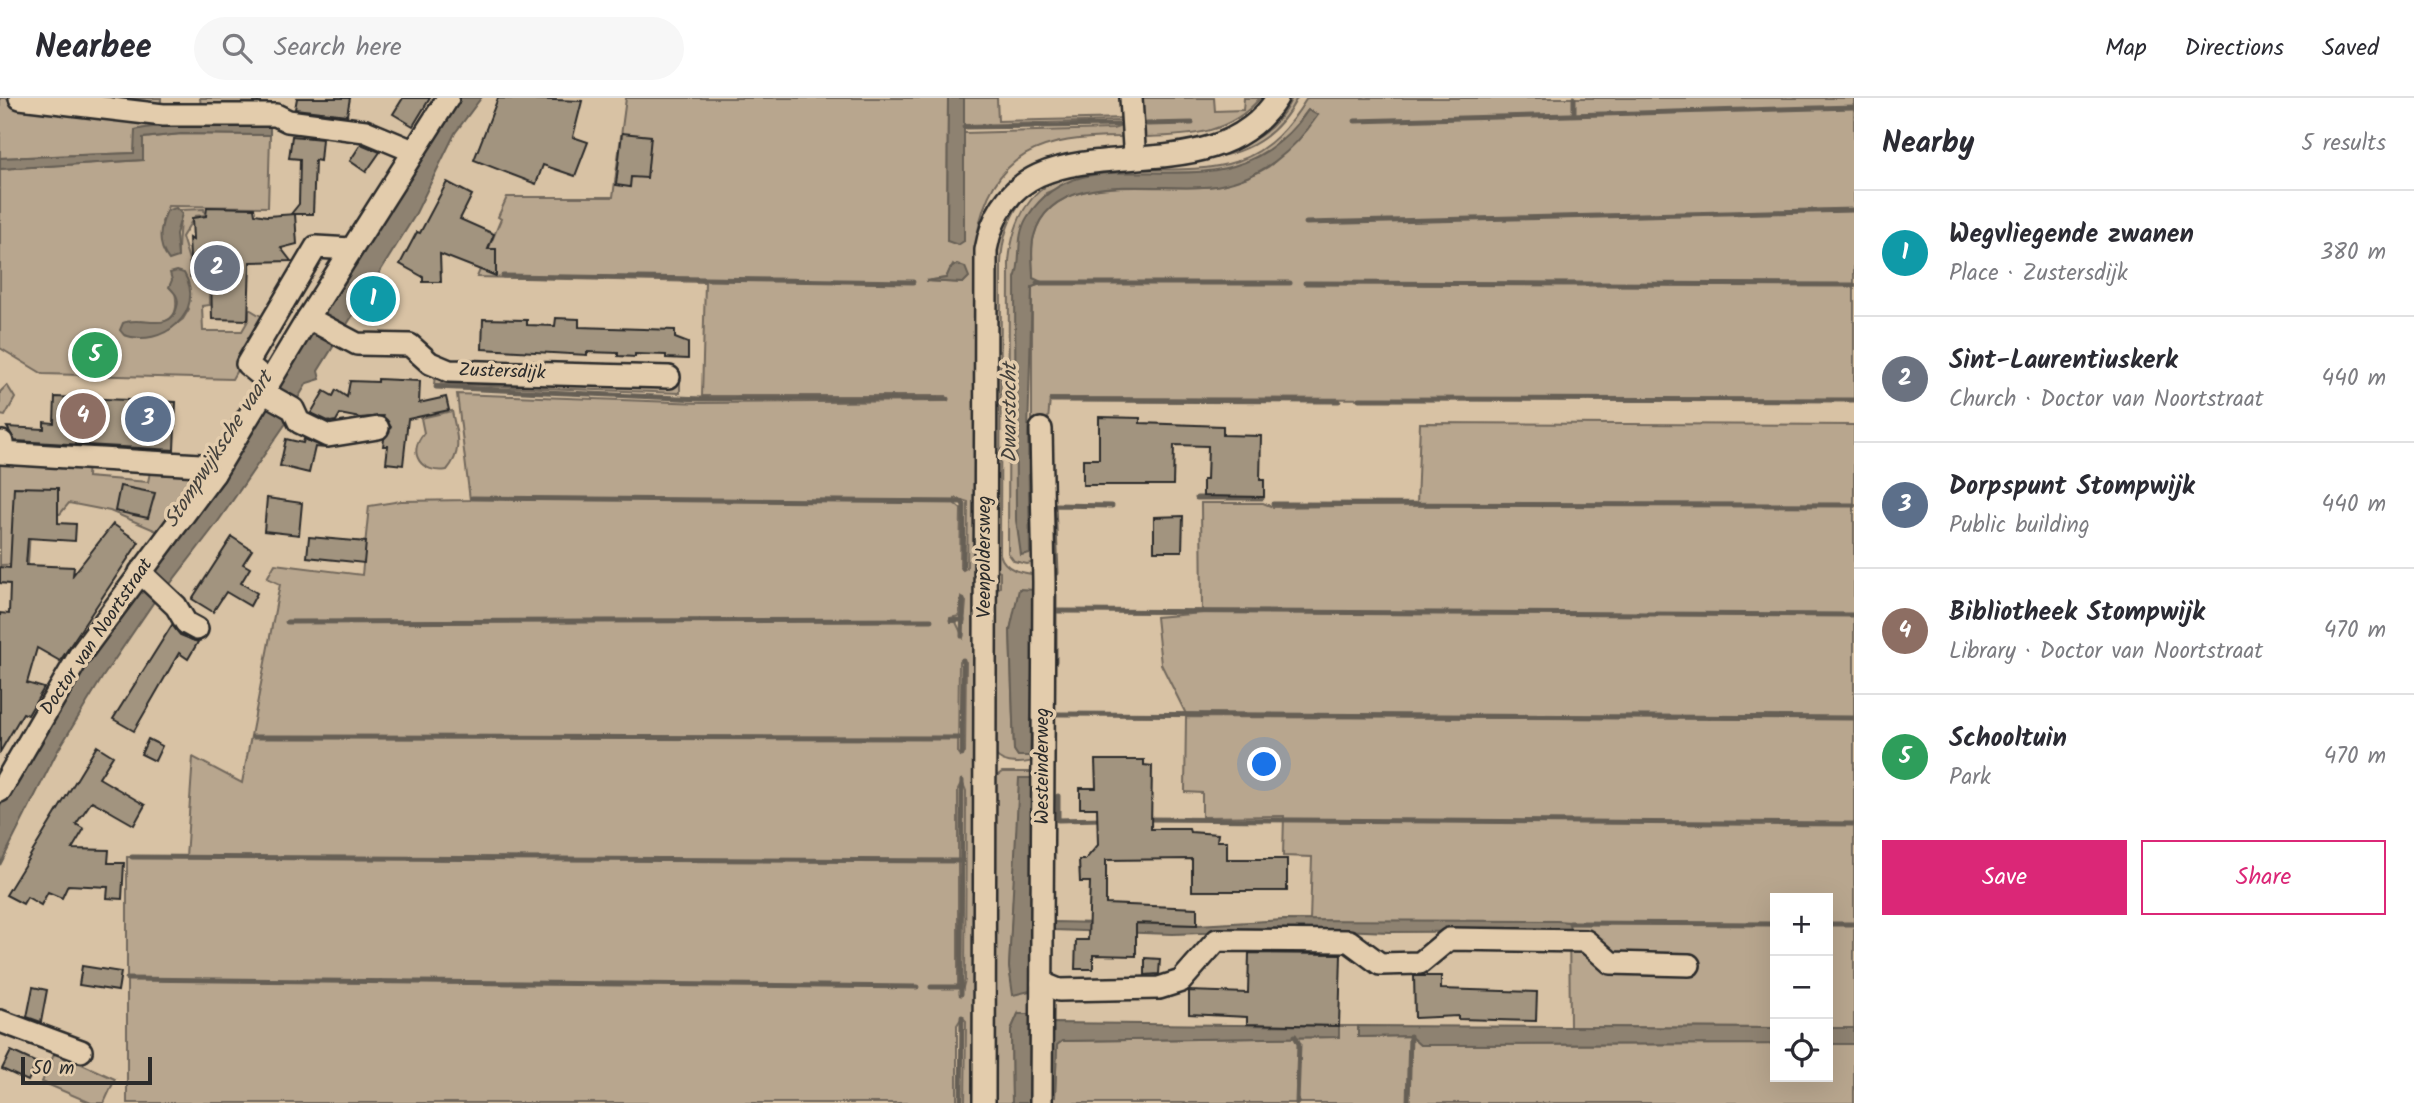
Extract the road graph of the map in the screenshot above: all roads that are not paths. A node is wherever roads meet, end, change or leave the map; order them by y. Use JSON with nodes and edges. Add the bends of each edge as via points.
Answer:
{"nodes":[{"id":1,"x":20,"y":98,"type":"edge"},
{"id":2,"x":448,"y":98,"type":"edge"},
{"id":3,"x":1130,"y":98,"type":"edge"},
{"id":4,"x":1277,"y":98,"type":"edge"},
{"id":5,"x":277,"y":106,"type":"edge"},
{"id":6,"x":1134,"y":146,"type":"junction"},
{"id":7,"x":413,"y":151,"type":"junction"},
{"id":8,"x":351,"y":249,"type":"junction"},
{"id":9,"x":310,"y":320,"type":"junction"},
{"id":10,"x":669,"y":377,"type":"dead end"},
{"id":11,"x":267,"y":390,"type":"junction"},
{"id":12,"x":378,"y":428,"type":"dead end"},
{"id":13,"x":1041,"y":429,"type":"dead end"},
{"id":14,"x":2,"y":442,"type":"dead end"},
{"id":15,"x":214,"y":474,"type":"junction"},
{"id":16,"x":142,"y":575,"type":"junction"},
{"id":17,"x":197,"y":619,"type":"dead end"},
{"id":18,"x":0,"y":791,"type":"edge"},
{"id":19,"x":1689,"y":965,"type":"dead end"},
{"id":20,"x":1042,"y":982,"type":"junction"},
{"id":21,"x":0,"y":1021,"type":"edge"},
{"id":22,"x":81,"y":1051,"type":"dead end"},
{"id":23,"x":984,"y":1103,"type":"edge"},
{"id":24,"x":1041,"y":1103,"type":"edge"}],
"edges":[{"from":1,"to":5,"type":"street","via":[[163,114]]},
{"from":2,"to":7,"type":"street","name":"Doctor van Noortstraat"},
{"from":3,"to":6,"type":"street"},
{"from":4,"to":6,"type":"street","name":"Veenpoldersweg","via":[[1250,126],[1219,143]]},
{"from":5,"to":7,"type":"street","via":[[288,121],[365,131]]},
{"from":6,"to":23,"type":"street","name":"Veenpoldersweg","via":[[1070,149],[1032,165],[1014,180],[990,220],[986,250]]},
{"from":7,"to":8,"type":"street","name":"Doctor van Noortstraat"},
{"from":8,"to":9,"type":"street","name":"Doctor van Noortstraat"},
{"from":8,"to":11,"type":"street","via":[[316,247],[247,364]]},
{"from":9,"to":10,"type":"street","name":"Zustersdijk","via":[[357,344],[410,345],[430,363],[449,371]]},
{"from":9,"to":11,"type":"street","name":"Doctor van Noortstraat"},
{"from":11,"to":12,"type":"street","via":[[293,409],[299,422],[328,436]]},
{"from":11,"to":15,"type":"street","name":"Doctor van Noortstraat"},
{"from":13,"to":20,"type":"street","name":"Westeinderweg"},
{"from":14,"to":15,"type":"street","via":[[1,453],[200,465]]},
{"from":15,"to":16,"type":"street","name":"Doctor van Noortstraat"},
{"from":16,"to":17,"type":"street","via":[[164,593],[186,623]]},
{"from":16,"to":18,"type":"street","name":"Doctor van Noortstraat","via":[[79,656]]},
{"from":19,"to":20,"type":"street","via":[[1611,963],[1586,941],[1449,939],[1420,963],[1380,964],[1349,941],[1217,940],[1181,981],[1159,988],[1059,990]]},
{"from":20,"to":24,"type":"street","name":"Westeinderweg"},
{"from":21,"to":22,"type":"street"}]}
